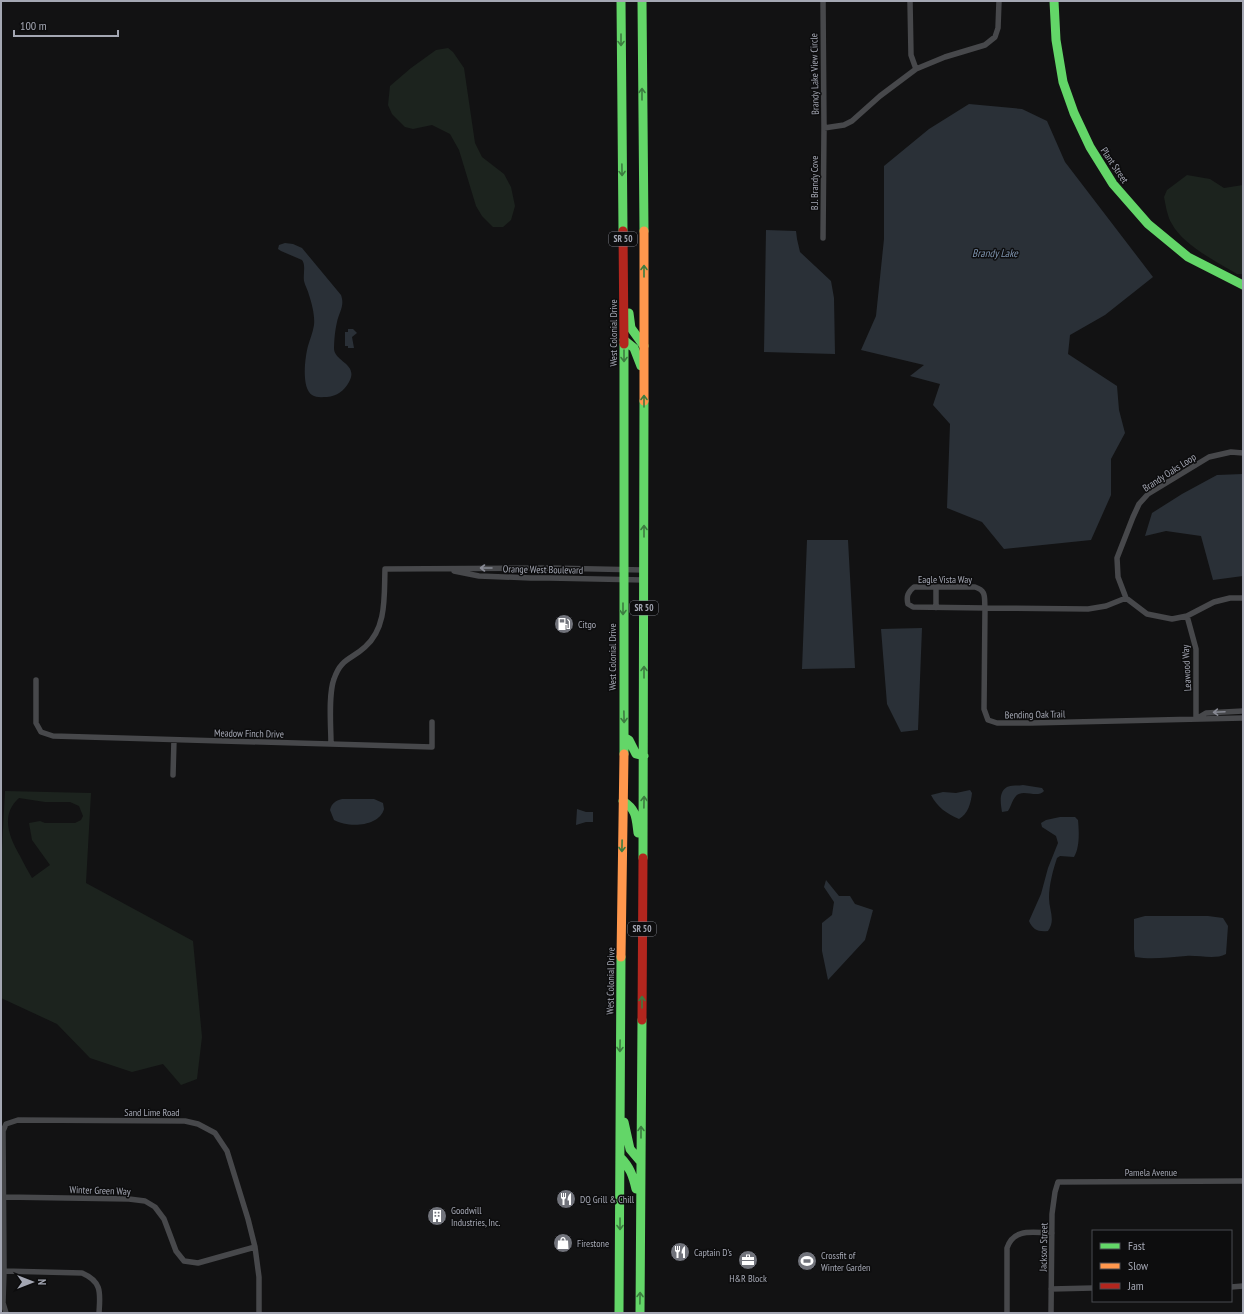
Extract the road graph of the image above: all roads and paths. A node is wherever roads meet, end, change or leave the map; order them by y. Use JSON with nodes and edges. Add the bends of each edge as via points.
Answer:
{"nodes":[{"id":1,"x":621,"y":1,"type":"edge"},
{"id":2,"x":642,"y":1,"type":"edge"},
{"id":3,"x":822,"y":1,"type":"edge"},
{"id":4,"x":910,"y":1,"type":"edge"},
{"id":5,"x":999,"y":1,"type":"edge"},
{"id":6,"x":1054,"y":1,"type":"edge"},
{"id":7,"x":916,"y":69,"type":"junction"},
{"id":8,"x":824,"y":128,"type":"junction"},
{"id":9,"x":823,"y":238,"type":"dead end"},
{"id":10,"x":623,"y":274,"type":"junction"},
{"id":11,"x":1243,"y":285,"type":"edge"},
{"id":12,"x":624,"y":340,"type":"junction"},
{"id":13,"x":644,"y":346,"type":"junction"},
{"id":14,"x":644,"y":378,"type":"junction"},
{"id":15,"x":1243,"y":453,"type":"edge"},
{"id":16,"x":442,"y":568,"type":"junction"},
{"id":17,"x":549,"y":568,"type":"junction"},
{"id":18,"x":623,"y":570,"type":"junction"},
{"id":19,"x":644,"y":570,"type":"junction"},
{"id":20,"x":549,"y":578,"type":"junction"},
{"id":21,"x":623,"y":580,"type":"junction"},
{"id":22,"x":644,"y":580,"type":"junction"},
{"id":23,"x":936,"y":587,"type":"junction"},
{"id":24,"x":1126,"y":598,"type":"junction"},
{"id":25,"x":1243,"y":598,"type":"edge"},
{"id":26,"x":936,"y":608,"type":"junction"},
{"id":27,"x":985,"y":608,"type":"junction"},
{"id":28,"x":1187,"y":616,"type":"junction"},
{"id":29,"x":36,"y":680,"type":"dead end"},
{"id":30,"x":1243,"y":711,"type":"edge"},
{"id":31,"x":1243,"y":718,"type":"edge"},
{"id":32,"x":1196,"y":719,"type":"junction"},
{"id":33,"x":432,"y":722,"type":"dead end"},
{"id":34,"x":624,"y":737,"type":"junction"},
{"id":35,"x":174,"y":740,"type":"junction"},
{"id":36,"x":331,"y":744,"type":"junction"},
{"id":37,"x":644,"y":756,"type":"junction"},
{"id":38,"x":172,"y":775,"type":"dead end"},
{"id":39,"x":623,"y":801,"type":"junction"},
{"id":40,"x":643,"y":874,"type":"junction"},
{"id":41,"x":620,"y":1103,"type":"junction"},
{"id":42,"x":620,"y":1157,"type":"junction"},
{"id":43,"x":641,"y":1162,"type":"junction"},
{"id":44,"x":1243,"y":1181,"type":"edge"},
{"id":45,"x":1058,"y":1182,"type":"joint"},
{"id":46,"x":4,"y":1197,"type":"junction"},
{"id":47,"x":641,"y":1213,"type":"junction"},
{"id":48,"x":1052,"y":1233,"type":"junction"},
{"id":49,"x":255,"y":1247,"type":"junction"},
{"id":50,"x":4,"y":1272,"type":"junction"},
{"id":51,"x":1232,"y":1286,"type":"edge"},
{"id":52,"x":1243,"y":1286,"type":"edge"},
{"id":53,"x":1092,"y":1288,"type":"edge"},
{"id":54,"x":1051,"y":1289,"type":"junction"},
{"id":55,"x":6,"y":1313,"type":"edge"},
{"id":56,"x":99,"y":1313,"type":"edge"},
{"id":57,"x":260,"y":1313,"type":"edge"},
{"id":58,"x":619,"y":1313,"type":"edge"},
{"id":59,"x":640,"y":1313,"type":"edge"},
{"id":60,"x":1007,"y":1313,"type":"edge"},
{"id":61,"x":1051,"y":1313,"type":"edge"}],
"edges":[{"from":1,"to":10,"type":"main road","name":"West Colonial Drive","number":"SR 50","one_way":true},
{"from":13,"to":2,"type":"main road","number":"SR 50","one_way":true},
{"from":3,"to":8,"type":"street","name":"Brandy Lake View Circle"},
{"from":4,"to":7,"type":"street","via":[[911,55]]},
{"from":5,"to":7,"type":"street","name":"Brandy Lake View Circle","via":[[995,37],[985,45]]},
{"from":6,"to":11,"type":"main road","name":"Plant Street","via":[[1059,62],[1067,94],[1090,147],[1113,184],[1148,224],[1188,257]]},
{"from":7,"to":8,"type":"street","name":"Brandy Lake View Circle","via":[[852,121],[844,126]]},
{"from":8,"to":9,"type":"street","name":"B.J. Brandy Cove"},
{"from":10,"to":12,"type":"main road","name":"West Colonial Drive","number":"SR 50"},
{"from":10,"to":13,"type":"main road","via":[[631,328]]},
{"from":12,"to":14,"type":"main road","via":[[636,350]]},
{"from":12,"to":18,"type":"main road","name":"West Colonial Drive","number":"SR 50","one_way":true},
{"from":13,"to":14,"type":"main road","number":"SR 50"},
{"from":19,"to":14,"type":"main road","number":"SR 50","one_way":true},
{"from":15,"to":24,"type":"street","name":"Brandy Oaks Loop","via":[[1231,452],[1209,458],[1148,494],[1139,504],[1118,558],[1118,577]]},
{"from":17,"to":16,"type":"street","name":"Orange West Boulevard","one_way":true},
{"from":16,"to":20,"type":"street","name":"Orange West Boulevard","via":[[479,576]]},
{"from":16,"to":36,"type":"street","name":"Orange West Boulevard","via":[[385,570],[381,621],[375,636],[365,648],[342,663],[333,680]]},
{"from":17,"to":18,"type":"street","name":"Orange West Boulevard"},
{"from":17,"to":20,"type":"street"},
{"from":18,"to":19,"type":"street","name":"Orange West Boulevard"},
{"from":18,"to":21,"type":"main road","name":"West Colonial Drive","number":"SR 50"},
{"from":19,"to":22,"type":"main road","number":"SR 50"},
{"from":20,"to":21,"type":"street","name":"Orange West Boulevard"},
{"from":21,"to":22,"type":"street","name":"Orange West Boulevard"},
{"from":21,"to":34,"type":"main road","name":"West Colonial Drive","number":"SR 50","one_way":true},
{"from":37,"to":22,"type":"main road","number":"SR 50","one_way":true},
{"from":23,"to":26,"type":"street"},
{"from":23,"to":26,"type":"street","name":"Eagle Vista Way","via":[[914,587],[906,597],[908,604],[913,607]]},
{"from":23,"to":27,"type":"street","name":"Eagle Vista Way","via":[[981,589],[984,593]]},
{"from":24,"to":27,"type":"street","name":"Eagle Vista Way","via":[[1106,606],[1088,609]]},
{"from":24,"to":28,"type":"street","via":[[1147,614],[1172,619]]},
{"from":25,"to":28,"type":"street","via":[[1214,602]]},
{"from":26,"to":27,"type":"street","name":"Eagle Vista Way"},
{"from":27,"to":32,"type":"street","name":"Bending Oak Trail","via":[[984,709],[988,720],[997,723],[1024,723]]},
{"from":28,"to":32,"type":"street","name":"Leawood Way","via":[[1196,649]]},
{"from":29,"to":35,"type":"street","name":"Meadow Finch Drive","via":[[36,723],[41,732],[53,736]]},
{"from":30,"to":31,"type":"street"},
{"from":30,"to":32,"type":"street","name":"Bending Oak Trail","one_way":true,"via":[[1206,713]]},
{"from":31,"to":32,"type":"street","name":"Bending Oak Trail"},
{"from":33,"to":36,"type":"street","name":"Meadow Finch Drive","via":[[432,747]]},
{"from":34,"to":37,"type":"main road","via":[[629,740],[636,754]]},
{"from":34,"to":39,"type":"main road","name":"West Colonial Drive","number":"SR 50"},
{"from":35,"to":36,"type":"street","name":"Meadow Finch Drive"},
{"from":35,"to":38,"type":"street"},
{"from":40,"to":37,"type":"main road","number":"SR 50","one_way":true},
{"from":39,"to":40,"type":"main road","via":[[631,805],[636,812]]},
{"from":39,"to":41,"type":"main road","name":"West Colonial Drive","number":"SR 50","one_way":true},
{"from":43,"to":40,"type":"main road","number":"SR 50","one_way":true},
{"from":41,"to":42,"type":"main road","name":"West Colonial Drive","number":"SR 50"},
{"from":41,"to":43,"type":"main road","via":[[630,1149]]},
{"from":42,"to":47,"type":"main road","via":[[633,1173]]},
{"from":42,"to":58,"type":"main road","name":"West Colonial Drive","number":"SR 50","one_way":true},
{"from":43,"to":47,"type":"main road","number":"SR 50"},
{"from":44,"to":45,"type":"street","name":"Pamela Avenue"},
{"from":45,"to":48,"type":"street","name":"Jackson Street"},
{"from":46,"to":49,"type":"street","name":"Winter Green Way","via":[[145,1201],[155,1207],[164,1219],[176,1251],[184,1261],[198,1263]]},
{"from":46,"to":49,"type":"street","name":"Sand Lime Road","via":[[3,1131],[6,1124],[18,1120],[185,1121],[198,1124],[215,1133],[227,1151]]},
{"from":46,"to":50,"type":"street"},
{"from":59,"to":47,"type":"main road","number":"SR 50","one_way":true},
{"from":48,"to":54,"type":"street","name":"Jackson Street"},
{"from":48,"to":60,"type":"street","via":[[1021,1233],[1010,1240],[1007,1248]]},
{"from":49,"to":57,"type":"street","name":"Sand Lime Road"},
{"from":50,"to":55,"type":"street","via":[[3,1303]]},
{"from":50,"to":56,"type":"street","via":[[82,1273],[91,1277],[98,1286]]},
{"from":51,"to":52,"type":"street"},
{"from":53,"to":54,"type":"street"},
{"from":54,"to":61,"type":"street","name":"Jackson Street"}]}
